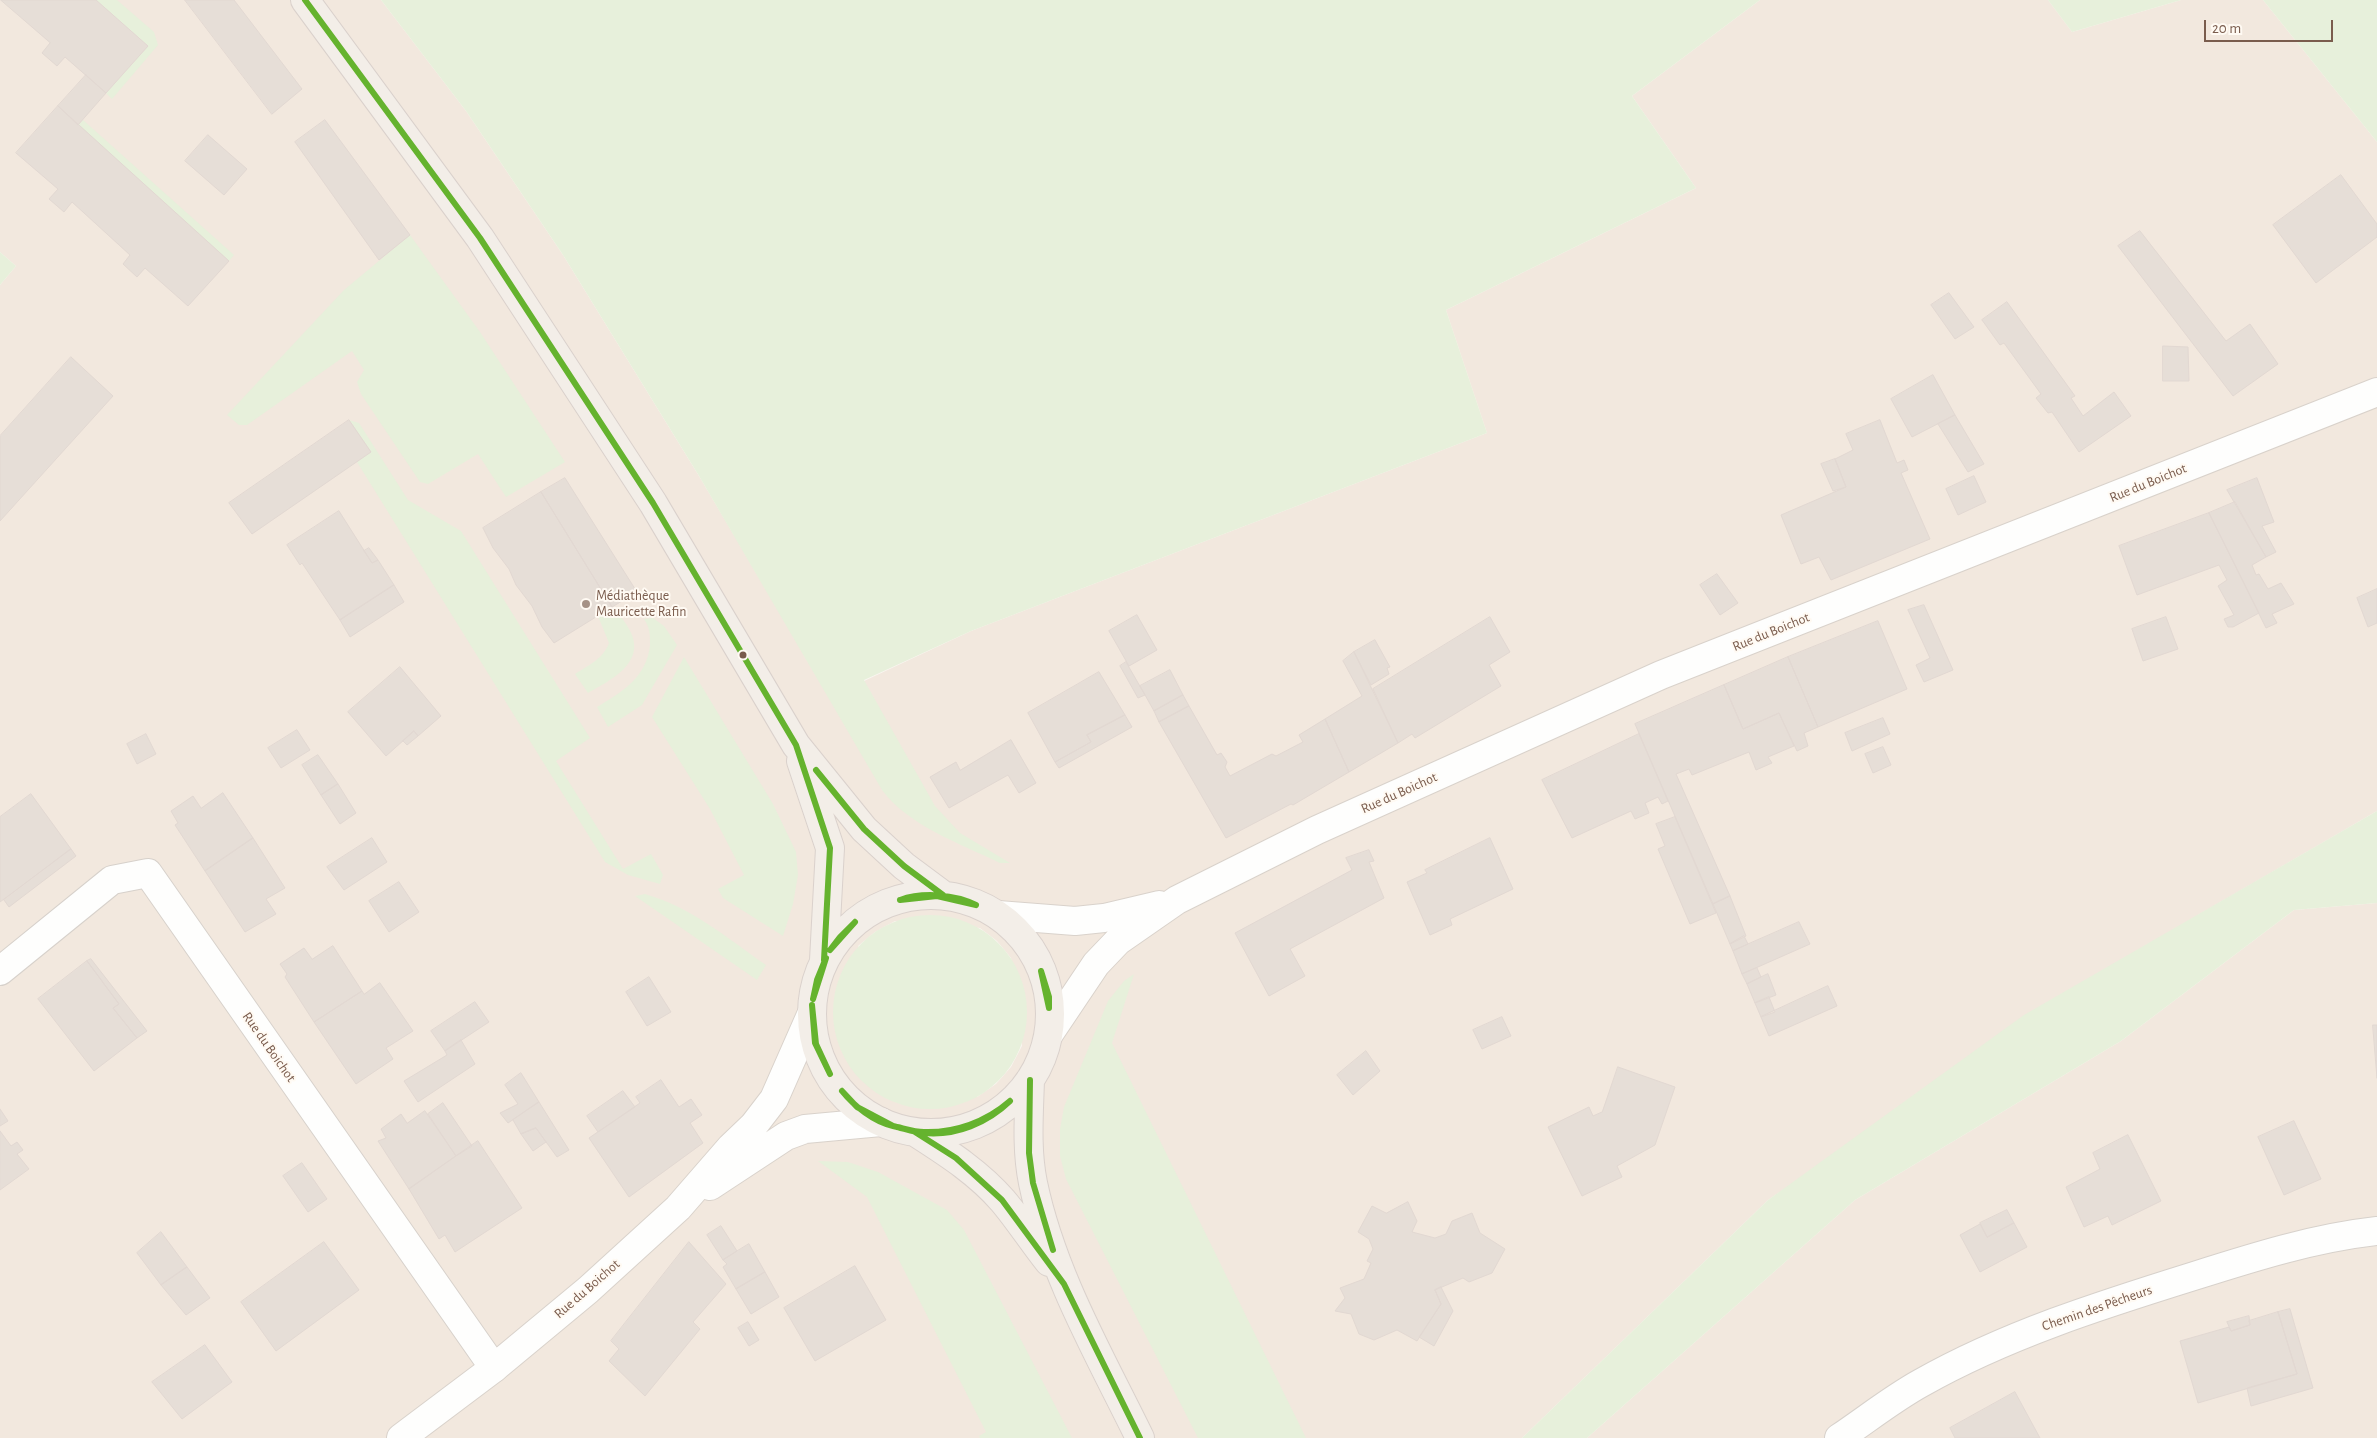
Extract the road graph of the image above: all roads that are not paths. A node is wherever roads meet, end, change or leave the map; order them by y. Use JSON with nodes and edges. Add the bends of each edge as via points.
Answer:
{"nodes":[{"id":1,"x":305,"y":0,"type":"edge"},
{"id":2,"x":2377,"y":392,"type":"edge"},
{"id":3,"x":796,"y":745,"type":"junction"},
{"id":4,"x":943,"y":895,"type":"junction"},
{"id":5,"x":1178,"y":900,"type":"junction"},
{"id":6,"x":998,"y":915,"type":"junction"},
{"id":7,"x":824,"y":960,"type":"junction"},
{"id":8,"x":0,"y":970,"type":"edge"},
{"id":9,"x":812,"y":1014,"type":"junction"},
{"id":10,"x":1049,"y":1034,"type":"junction"},
{"id":11,"x":1030,"y":1080,"type":"junction"},
{"id":12,"x":882,"y":1122,"type":"junction"},
{"id":13,"x":915,"y":1132,"type":"junction"},
{"id":14,"x":678,"y":1208,"type":"junction"},
{"id":15,"x":2377,"y":1230,"type":"edge"},
{"id":16,"x":1064,"y":1284,"type":"junction"},
{"id":17,"x":494,"y":1368,"type":"junction"},
{"id":18,"x":401,"y":1438,"type":"edge"},
{"id":19,"x":1140,"y":1438,"type":"edge"},
{"id":20,"x":1839,"y":1438,"type":"edge"}],
"edges":[{"from":1,"to":3,"type":"main road","via":[[485,247],[653,503]]},
{"from":2,"to":5,"type":"street","name":"Rue du Boichot","via":[[1661,675],[1317,830]]},
{"from":3,"to":4,"type":"main road","via":[[864,829],[904,866]]},
{"from":3,"to":7,"type":"main road","via":[[830,848]]},
{"from":4,"to":6,"type":"main road","via":[[962,899]]},
{"from":4,"to":7,"type":"main road","via":[[902,898],[865,914],[835,942]]},
{"from":5,"to":6,"type":"street","name":"Rue du Boichot","via":[[1104,918],[1075,921]]},
{"from":5,"to":10,"type":"street","name":"Rue du Boichot","via":[[1118,942],[1096,964]]},
{"from":6,"to":10,"type":"main road","via":[[1026,942],[1044,976],[1050,1014]]},
{"from":7,"to":9,"type":"main road","via":[[814,989]]},
{"from":8,"to":17,"type":"street","name":"Rue du Boichot","via":[[112,880],[148,873]]},
{"from":9,"to":12,"type":"main road","via":[[816,1048],[831,1079],[853,1104]]},
{"from":9,"to":14,"type":"street","name":"Rue du Boichot","via":[[774,1099]]},
{"from":10,"to":11,"type":"main road"},
{"from":11,"to":13,"type":"main road","via":[[1005,1108],[971,1126],[953,1132]]},
{"from":11,"to":16,"type":"main road","via":[[1029,1153],[1033,1182]]},
{"from":12,"to":13,"type":"main road"},
{"from":12,"to":14,"type":"street","name":"Rue du Boichot","via":[[805,1129],[786,1136]]},
{"from":13,"to":16,"type":"main road","via":[[956,1158],[1002,1200]]},
{"from":14,"to":17,"type":"street","name":"Rue du Boichot","via":[[588,1290]]},
{"from":15,"to":20,"type":"street","name":"Chemin des Pêcheurs","via":[[2346,1234],[2269,1253],[2038,1328],[1979,1353],[1919,1384]]},
{"from":16,"to":19,"type":"main road"},
{"from":17,"to":18,"type":"street","name":"Rue du Boichot"}]}
